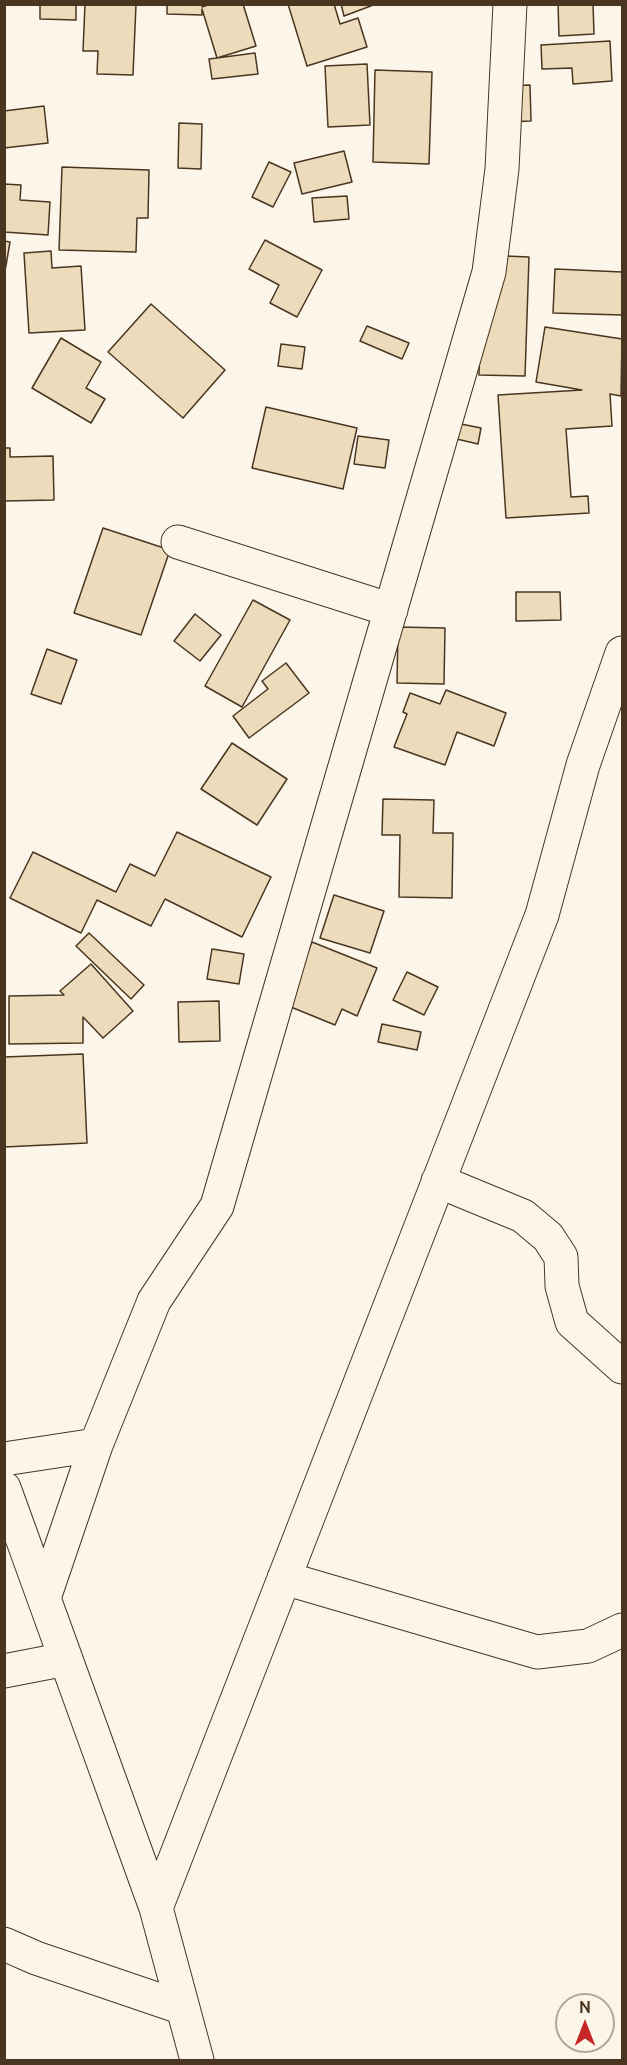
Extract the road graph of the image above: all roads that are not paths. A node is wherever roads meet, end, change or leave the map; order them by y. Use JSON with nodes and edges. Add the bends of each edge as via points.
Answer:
{"nodes":[{"id":1,"x":510,"y":4,"type":"edge"},
{"id":2,"x":178,"y":542,"type":"dead end"},
{"id":3,"x":391,"y":610,"type":"junction"},
{"id":4,"x":622,"y":653,"type":"edge"},
{"id":5,"x":438,"y":1181,"type":"junction"},
{"id":6,"x":622,"y":1368,"type":"edge"},
{"id":7,"x":96,"y":1445,"type":"junction"},
{"id":8,"x":4,"y":1459,"type":"edge"},
{"id":9,"x":4,"y":1488,"type":"edge"},
{"id":10,"x":284,"y":1578,"type":"junction"},
{"id":11,"x":44,"y":1598,"type":"junction"},
{"id":12,"x":622,"y":1630,"type":"edge"},
{"id":13,"x":66,"y":1659,"type":"junction"},
{"id":14,"x":4,"y":1671,"type":"edge"},
{"id":15,"x":156,"y":1908,"type":"junction"},
{"id":16,"x":4,"y":1944,"type":"edge"},
{"id":17,"x":183,"y":2008,"type":"junction"},
{"id":18,"x":196,"y":2061,"type":"edge"}],
"edges":[{"from":1,"to":3,"type":"street","via":[[502,169],[489,272]]},
{"from":2,"to":3,"type":"street"},
{"from":3,"to":7,"type":"street","via":[[217,1206],[154,1301]]},
{"from":4,"to":5,"type":"street","via":[[583,765],[542,915]]},
{"from":5,"to":6,"type":"street","via":[[523,1216],[548,1237],[561,1257],[561,1286],[572,1322]]},
{"from":5,"to":10,"type":"street"},
{"from":7,"to":8,"type":"street"},
{"from":7,"to":11,"type":"street"},
{"from":9,"to":11,"type":"street"},
{"from":10,"to":12,"type":"street","via":[[537,1652],[588,1646]]},
{"from":10,"to":15,"type":"street"},
{"from":11,"to":13,"type":"street"},
{"from":13,"to":14,"type":"street"},
{"from":13,"to":15,"type":"street"},
{"from":15,"to":17,"type":"street"},
{"from":16,"to":17,"type":"street"},
{"from":17,"to":18,"type":"street"}]}
